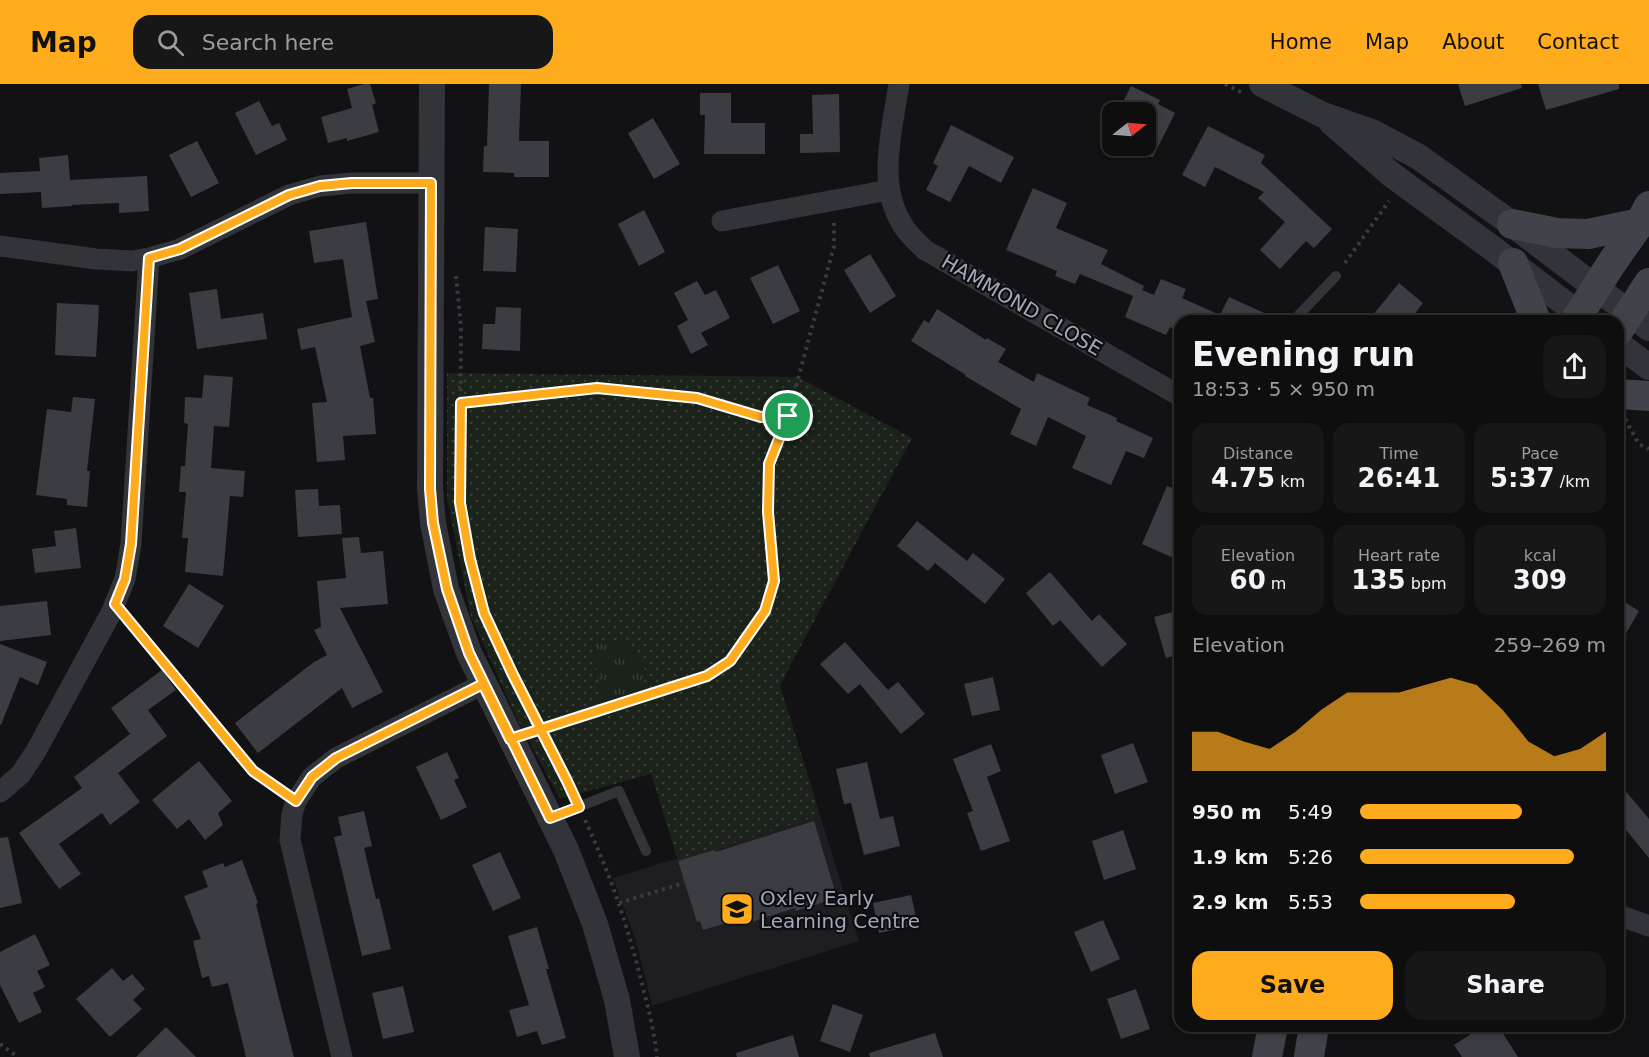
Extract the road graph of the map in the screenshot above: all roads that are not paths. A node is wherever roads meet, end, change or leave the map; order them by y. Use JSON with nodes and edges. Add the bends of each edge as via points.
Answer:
{"nodes":[{"id":1,"x":432,"y":84,"type":"edge"},
{"id":2,"x":899,"y":84,"type":"edge"},
{"id":3,"x":1262,"y":84,"type":"edge"},
{"id":4,"x":1323,"y":115,"type":"junction"},
{"id":5,"x":431,"y":183,"type":"junction"},
{"id":6,"x":889,"y":190,"type":"junction"},
{"id":7,"x":1645,"y":214,"type":"edge"},
{"id":8,"x":722,"y":221,"type":"dead end"},
{"id":9,"x":1512,"y":224,"type":"junction"},
{"id":10,"x":0,"y":246,"type":"edge"},
{"id":11,"x":149,"y":258,"type":"junction"},
{"id":12,"x":1513,"y":263,"type":"junction"},
{"id":13,"x":1336,"y":276,"type":"road end"},
{"id":14,"x":1649,"y":284,"type":"edge"},
{"id":15,"x":1596,"y":288,"type":"junction"},
{"id":16,"x":1299,"y":315,"type":"edge"},
{"id":17,"x":1534,"y":315,"type":"edge"},
{"id":18,"x":1576,"y":315,"type":"edge"},
{"id":19,"x":1583,"y":315,"type":"edge"},
{"id":20,"x":1623,"y":315,"type":"edge"},
{"id":21,"x":1632,"y":324,"type":"edge"},
{"id":22,"x":1624,"y":348,"type":"edge"},
{"id":23,"x":1649,"y":367,"type":"edge"},
{"id":24,"x":1174,"y":393,"type":"edge"},
{"id":25,"x":1649,"y":396,"type":"edge"},
{"id":26,"x":1624,"y":401,"type":"edge"},
{"id":27,"x":483,"y":684,"type":"junction"},
{"id":28,"x":0,"y":792,"type":"edge"},
{"id":29,"x":550,"y":818,"type":"junction"},
{"id":30,"x":646,"y":851,"type":"dead end"},
{"id":31,"x":1624,"y":917,"type":"edge"},
{"id":32,"x":1649,"y":926,"type":"edge"},
{"id":33,"x":1272,"y":1032,"type":"edge"},
{"id":34,"x":1313,"y":1032,"type":"edge"},
{"id":35,"x":342,"y":1057,"type":"edge"},
{"id":36,"x":627,"y":1057,"type":"edge"},
{"id":37,"x":1267,"y":1057,"type":"edge"},
{"id":38,"x":1309,"y":1057,"type":"edge"}],
"edges":[{"from":1,"to":5,"type":"street"},
{"from":2,"to":6,"type":"street","name":"HAMMOND CLOSE","via":[[888,158]]},
{"from":3,"to":4,"type":"street"},
{"from":4,"to":9,"type":"street","via":[[1372,132],[1419,157]]},
{"from":4,"to":12,"type":"street","via":[[1402,182]]},
{"from":5,"to":11,"type":"street","via":[[320,186],[289,195],[180,249]]},
{"from":5,"to":27,"type":"street","via":[[432,511],[447,589]]},
{"from":6,"to":8,"type":"street"},
{"from":6,"to":24,"type":"street","name":"HAMMOND CLOSE","via":[[905,229],[925,250]]},
{"from":7,"to":9,"type":"main road","via":[[1588,234],[1557,233]]},
{"from":7,"to":15,"type":"main road"},
{"from":9,"to":15,"type":"street"},
{"from":10,"to":11,"type":"street","via":[[96,259]]},
{"from":11,"to":28,"type":"street","via":[[131,544],[125,579],[36,751],[21,774]]},
{"from":12,"to":17,"type":"main road"},
{"from":12,"to":18,"type":"street"},
{"from":13,"to":16,"type":"lane"},
{"from":14,"to":21,"type":"main road"},
{"from":15,"to":19,"type":"main road"},
{"from":15,"to":20,"type":"street"},
{"from":22,"to":23,"type":"street"},
{"from":25,"to":26,"type":"main road"},
{"from":27,"to":29,"type":"street"},
{"from":27,"to":35,"type":"street","via":[[336,758],[312,777],[296,801],[290,840]]},
{"from":29,"to":30,"type":"lane","via":[[620,791]]},
{"from":29,"to":36,"type":"street","via":[[595,924],[617,1000]]},
{"from":31,"to":32,"type":"street"},
{"from":33,"to":37,"type":"main road"},
{"from":34,"to":38,"type":"main road"}]}
